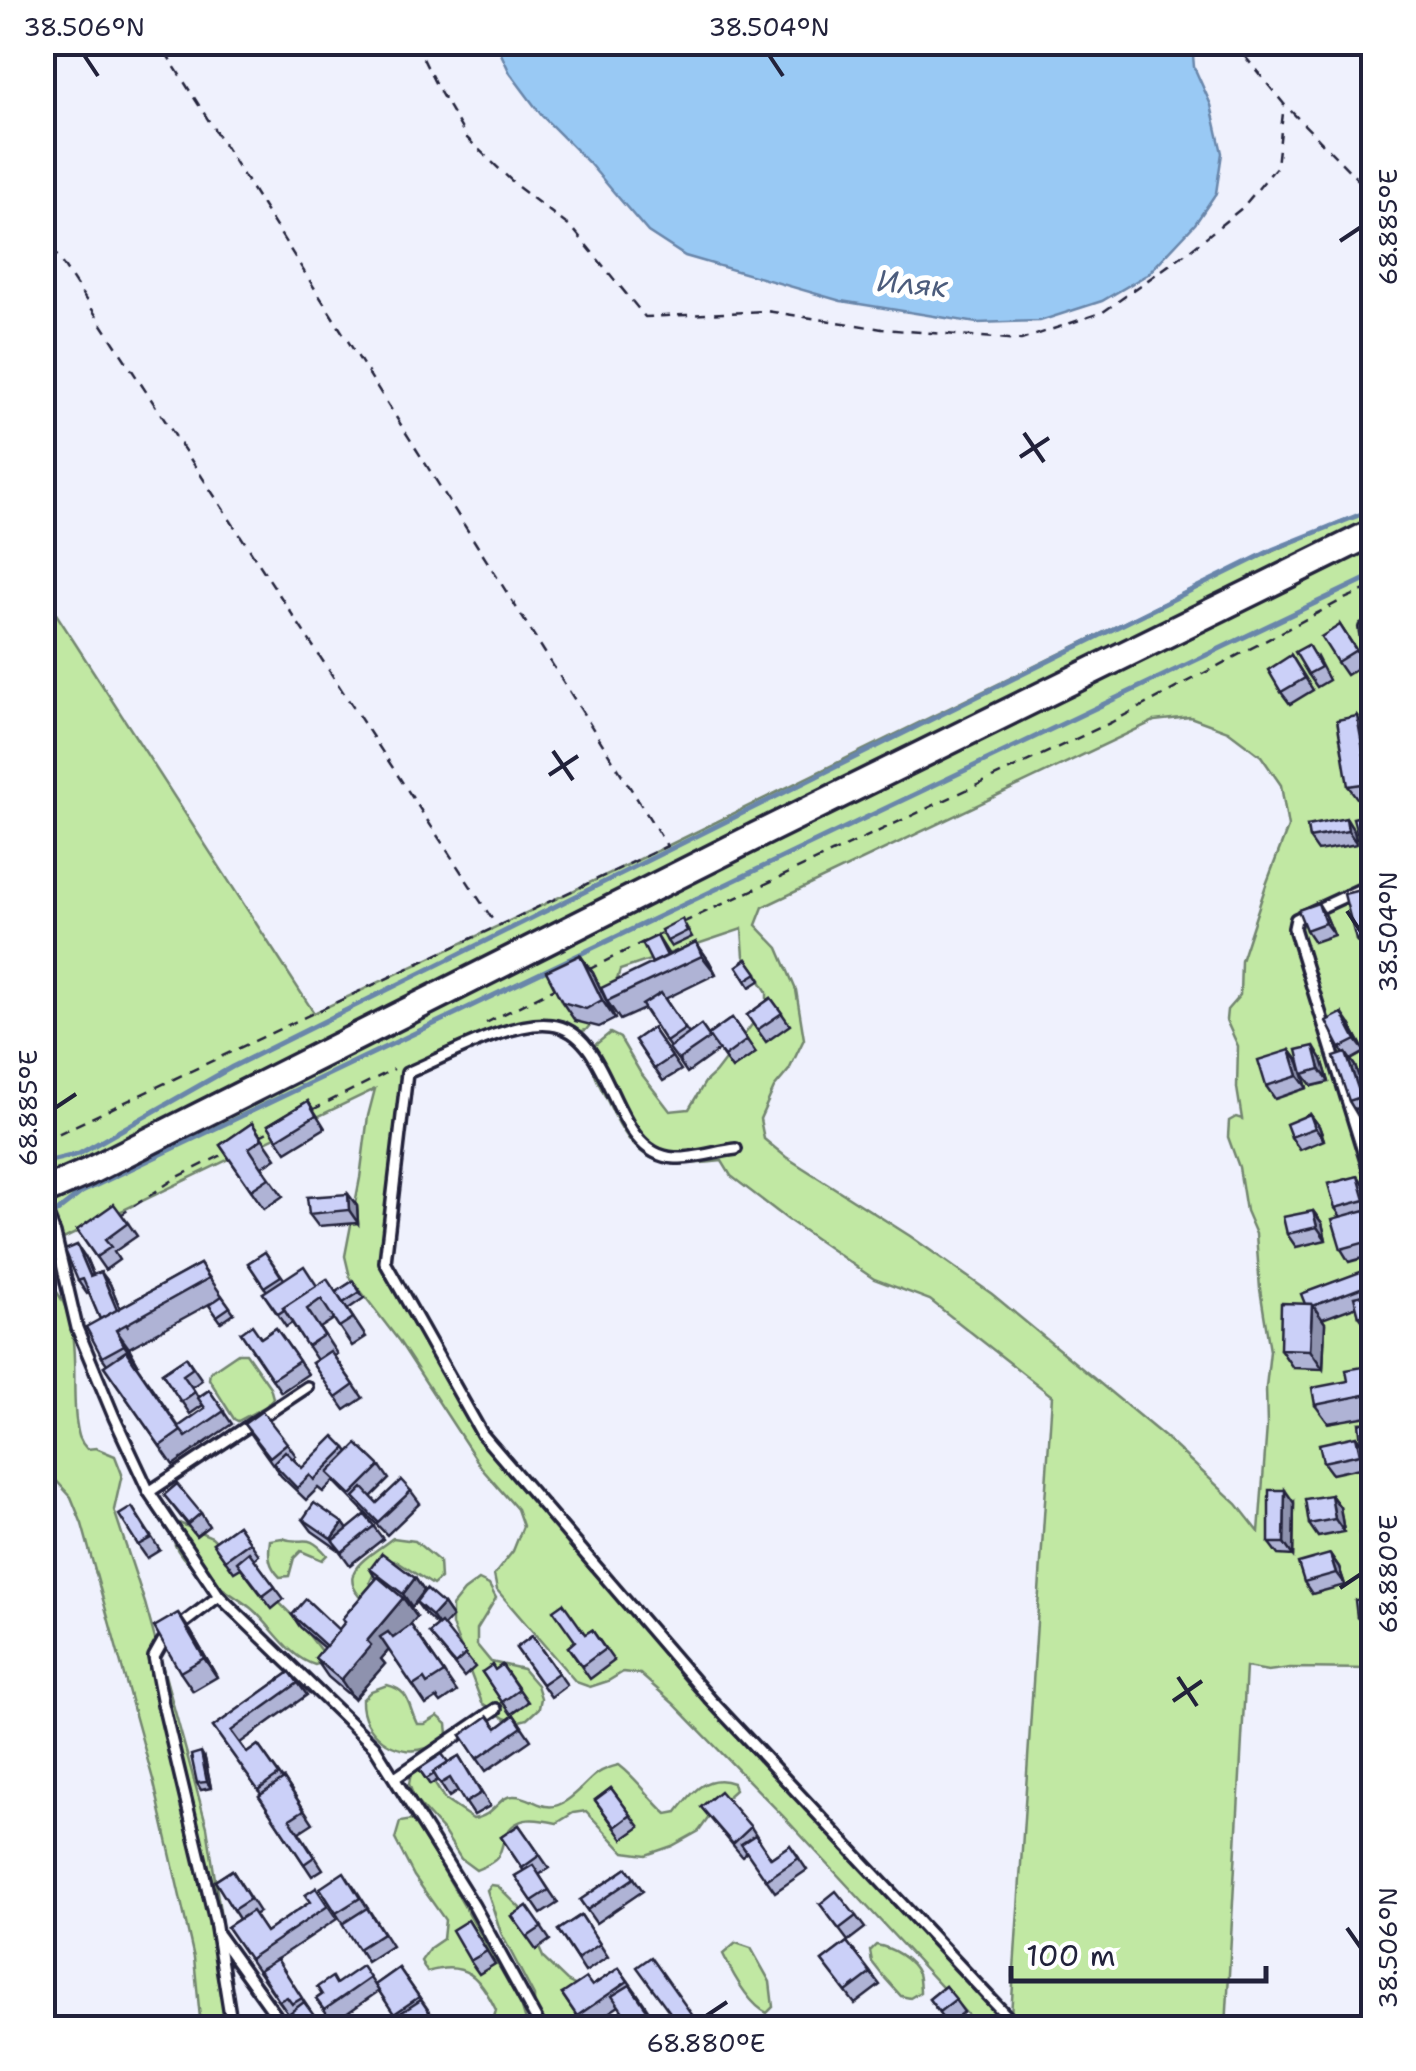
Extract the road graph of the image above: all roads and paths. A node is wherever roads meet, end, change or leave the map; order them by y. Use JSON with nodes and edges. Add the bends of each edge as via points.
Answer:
{"nodes":[{"id":1,"x":159,"y":42,"type":"edge"},
{"id":2,"x":414,"y":42,"type":"edge"},
{"id":3,"x":1232,"y":42,"type":"edge"},
{"id":4,"x":1284,"y":104,"type":"junction"},
{"id":5,"x":1374,"y":196,"type":"edge"},
{"id":6,"x":42,"y":233,"type":"edge"},
{"id":7,"x":1374,"y":532,"type":"edge"},
{"id":8,"x":1374,"y":586,"type":"edge"},
{"id":9,"x":1374,"y":624,"type":"edge"},
{"id":10,"x":1374,"y":683,"type":"edge"},
{"id":11,"x":1374,"y":883,"type":"edge"},
{"id":12,"x":496,"y":926,"type":"junction"},
{"id":13,"x":677,"y":926,"type":"edge"},
{"id":14,"x":661,"y":934,"type":"edge"},
{"id":15,"x":578,"y":976,"type":"edge"},
{"id":16,"x":561,"y":984,"type":"edge"},
{"id":17,"x":474,"y":1029,"type":"dead end"},
{"id":18,"x":404,"y":1064,"type":"dead end"},
{"id":19,"x":299,"y":1116,"type":"edge"},
{"id":20,"x":281,"y":1125,"type":"edge"},
{"id":21,"x":42,"y":1139,"type":"edge"},
{"id":22,"x":246,"y":1143,"type":"edge"},
{"id":23,"x":736,"y":1149,"type":"dead end"},
{"id":24,"x":228,"y":1152,"type":"edge"},
{"id":25,"x":1374,"y":1187,"type":"edge"},
{"id":26,"x":44,"y":1201,"type":"edge"},
{"id":27,"x":111,"y":1222,"type":"edge"},
{"id":28,"x":306,"y":1387,"type":"dead end"},
{"id":29,"x":149,"y":1492,"type":"junction"},
{"id":30,"x":219,"y":1596,"type":"junction"},
{"id":31,"x":496,"y":1709,"type":"edge"},
{"id":32,"x":395,"y":1778,"type":"junction"},
{"id":33,"x":218,"y":1934,"type":"junction"},
{"id":34,"x":232,"y":2028,"type":"edge"},
{"id":35,"x":286,"y":2028,"type":"edge"},
{"id":36,"x":541,"y":2028,"type":"edge"},
{"id":37,"x":1018,"y":2028,"type":"edge"}],
"edges":[{"from":1,"to":12,"type":"path","via":[[667,846]]},
{"from":2,"to":4,"type":"path","via":[[466,138],[574,230],[645,316],[767,310],[882,329],[1021,340],[1102,312],[1242,208],[1278,166]]},
{"from":3,"to":4,"type":"path"},
{"from":4,"to":5,"type":"path"},
{"from":6,"to":12,"type":"path"},
{"from":7,"to":26,"type":"street","via":[[738,845],[88,1172]]},
{"from":8,"to":13,"type":"path","via":[[1112,722]]},
{"from":9,"to":10,"type":"lane","via":[[1365,628]]},
{"from":11,"to":25,"type":"lane","via":[[1296,919],[1294,928]]},
{"from":12,"to":21,"type":"path"},
{"from":14,"to":15,"type":"path"},
{"from":16,"to":17,"type":"path"},
{"from":18,"to":19,"type":"path"},
{"from":20,"to":22,"type":"path"},
{"from":23,"to":37,"type":"lane","via":[[674,1158],[649,1150],[576,1033],[552,1025],[515,1028],[407,1073],[386,1262],[482,1434],[710,1698]]},
{"from":24,"to":27,"type":"path"},
{"from":26,"to":29,"type":"lane","via":[[76,1328]]},
{"from":28,"to":29,"type":"lane"},
{"from":29,"to":30,"type":"lane"},
{"from":30,"to":32,"type":"lane","via":[[374,1746]]},
{"from":30,"to":33,"type":"lane","via":[[176,1629],[154,1657]]},
{"from":31,"to":32,"type":"lane"},
{"from":32,"to":36,"type":"lane"},
{"from":33,"to":34,"type":"lane"},
{"from":33,"to":35,"type":"lane"}]}
